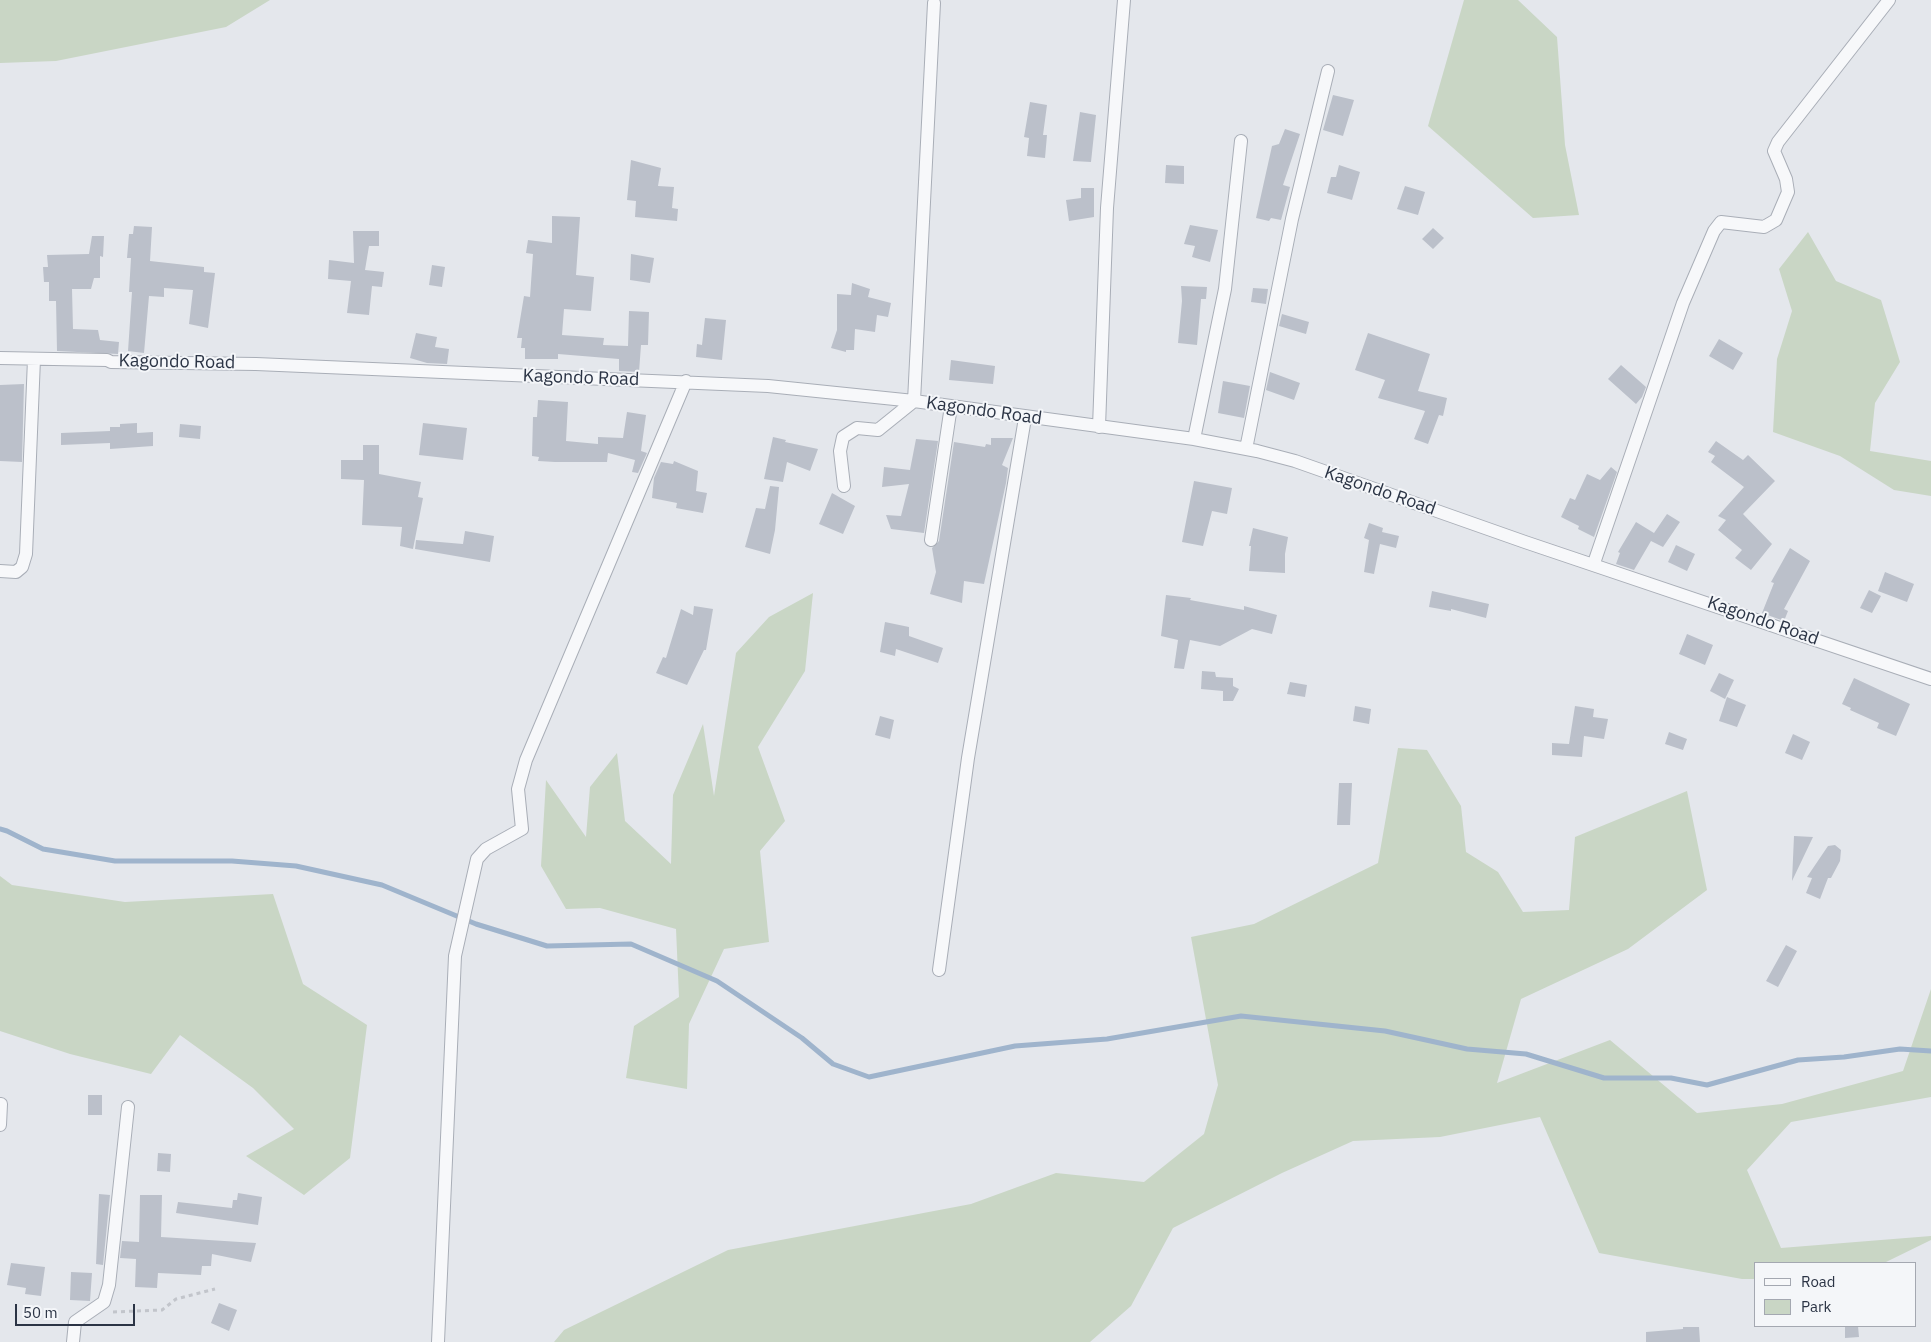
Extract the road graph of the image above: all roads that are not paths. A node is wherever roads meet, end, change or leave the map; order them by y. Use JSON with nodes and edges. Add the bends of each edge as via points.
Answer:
{"nodes":[{"id":1,"x":1124,"y":0,"type":"edge"},
{"id":2,"x":1889,"y":0,"type":"edge"},
{"id":3,"x":934,"y":3,"type":"dead end"},
{"id":4,"x":1328,"y":71,"type":"dead end"},
{"id":5,"x":1241,"y":140,"type":"dead end"},
{"id":6,"x":0,"y":358,"type":"edge"},
{"id":7,"x":34,"y":359,"type":"junction"},
{"id":8,"x":686,"y":382,"type":"junction"},
{"id":9,"x":914,"y":401,"type":"junction"},
{"id":10,"x":951,"y":406,"type":"junction"},
{"id":11,"x":1025,"y":418,"type":"junction"},
{"id":12,"x":1099,"y":427,"type":"junction"},
{"id":13,"x":1194,"y":439,"type":"junction"},
{"id":14,"x":1246,"y":449,"type":"junction"},
{"id":15,"x":844,"y":486,"type":"dead end"},
{"id":16,"x":931,"y":540,"type":"dead end"},
{"id":17,"x":1594,"y":564,"type":"junction"},
{"id":18,"x":0,"y":571,"type":"edge"},
{"id":19,"x":1931,"y":678,"type":"edge"},
{"id":20,"x":939,"y":970,"type":"dead end"},
{"id":21,"x":1,"y":1104,"type":"edge"},
{"id":22,"x":128,"y":1107,"type":"dead end"},
{"id":23,"x":0,"y":1125,"type":"edge"},
{"id":24,"x":72,"y":1342,"type":"edge"},
{"id":25,"x":438,"y":1342,"type":"edge"}],
"edges":[{"from":1,"to":12,"type":"street","via":[[1106,208]]},
{"from":2,"to":17,"type":"street","via":[[1778,142],[1774,151],[1788,192],[1776,220],[1764,227],[1721,222],[1714,231],[1683,303]]},
{"from":3,"to":9,"type":"street"},
{"from":4,"to":14,"type":"street","via":[[1292,219]]},
{"from":5,"to":13,"type":"street","via":[[1225,289]]},
{"from":6,"to":7,"type":"street","name":"Kagondo Road"},
{"from":7,"to":8,"type":"street","name":"Kagondo Road","via":[[256,364]]},
{"from":7,"to":18,"type":"street","via":[[26,554],[22,568],[16,572]]},
{"from":8,"to":9,"type":"street","name":"Kagondo Road","via":[[768,386]]},
{"from":8,"to":25,"type":"street","via":[[526,760],[518,789],[522,829],[486,849],[477,859],[456,956]]},
{"from":9,"to":10,"type":"street","name":"Kagondo Road"},
{"from":9,"to":15,"type":"street","via":[[878,430],[856,428],[843,437],[840,451]]},
{"from":10,"to":11,"type":"street","name":"Kagondo Road"},
{"from":10,"to":16,"type":"street"},
{"from":11,"to":12,"type":"street","name":"Kagondo Road"},
{"from":11,"to":20,"type":"street","via":[[968,758]]},
{"from":12,"to":13,"type":"street","name":"Kagondo Road"},
{"from":13,"to":14,"type":"street","name":"Kagondo Road"},
{"from":14,"to":17,"type":"street","name":"Kagondo Road","via":[[1294,461]]},
{"from":17,"to":19,"type":"street","name":"Kagondo Road"},
{"from":21,"to":23,"type":"street"},
{"from":22,"to":24,"type":"street","via":[[109,1285],[104,1302],[75,1322]]}]}
